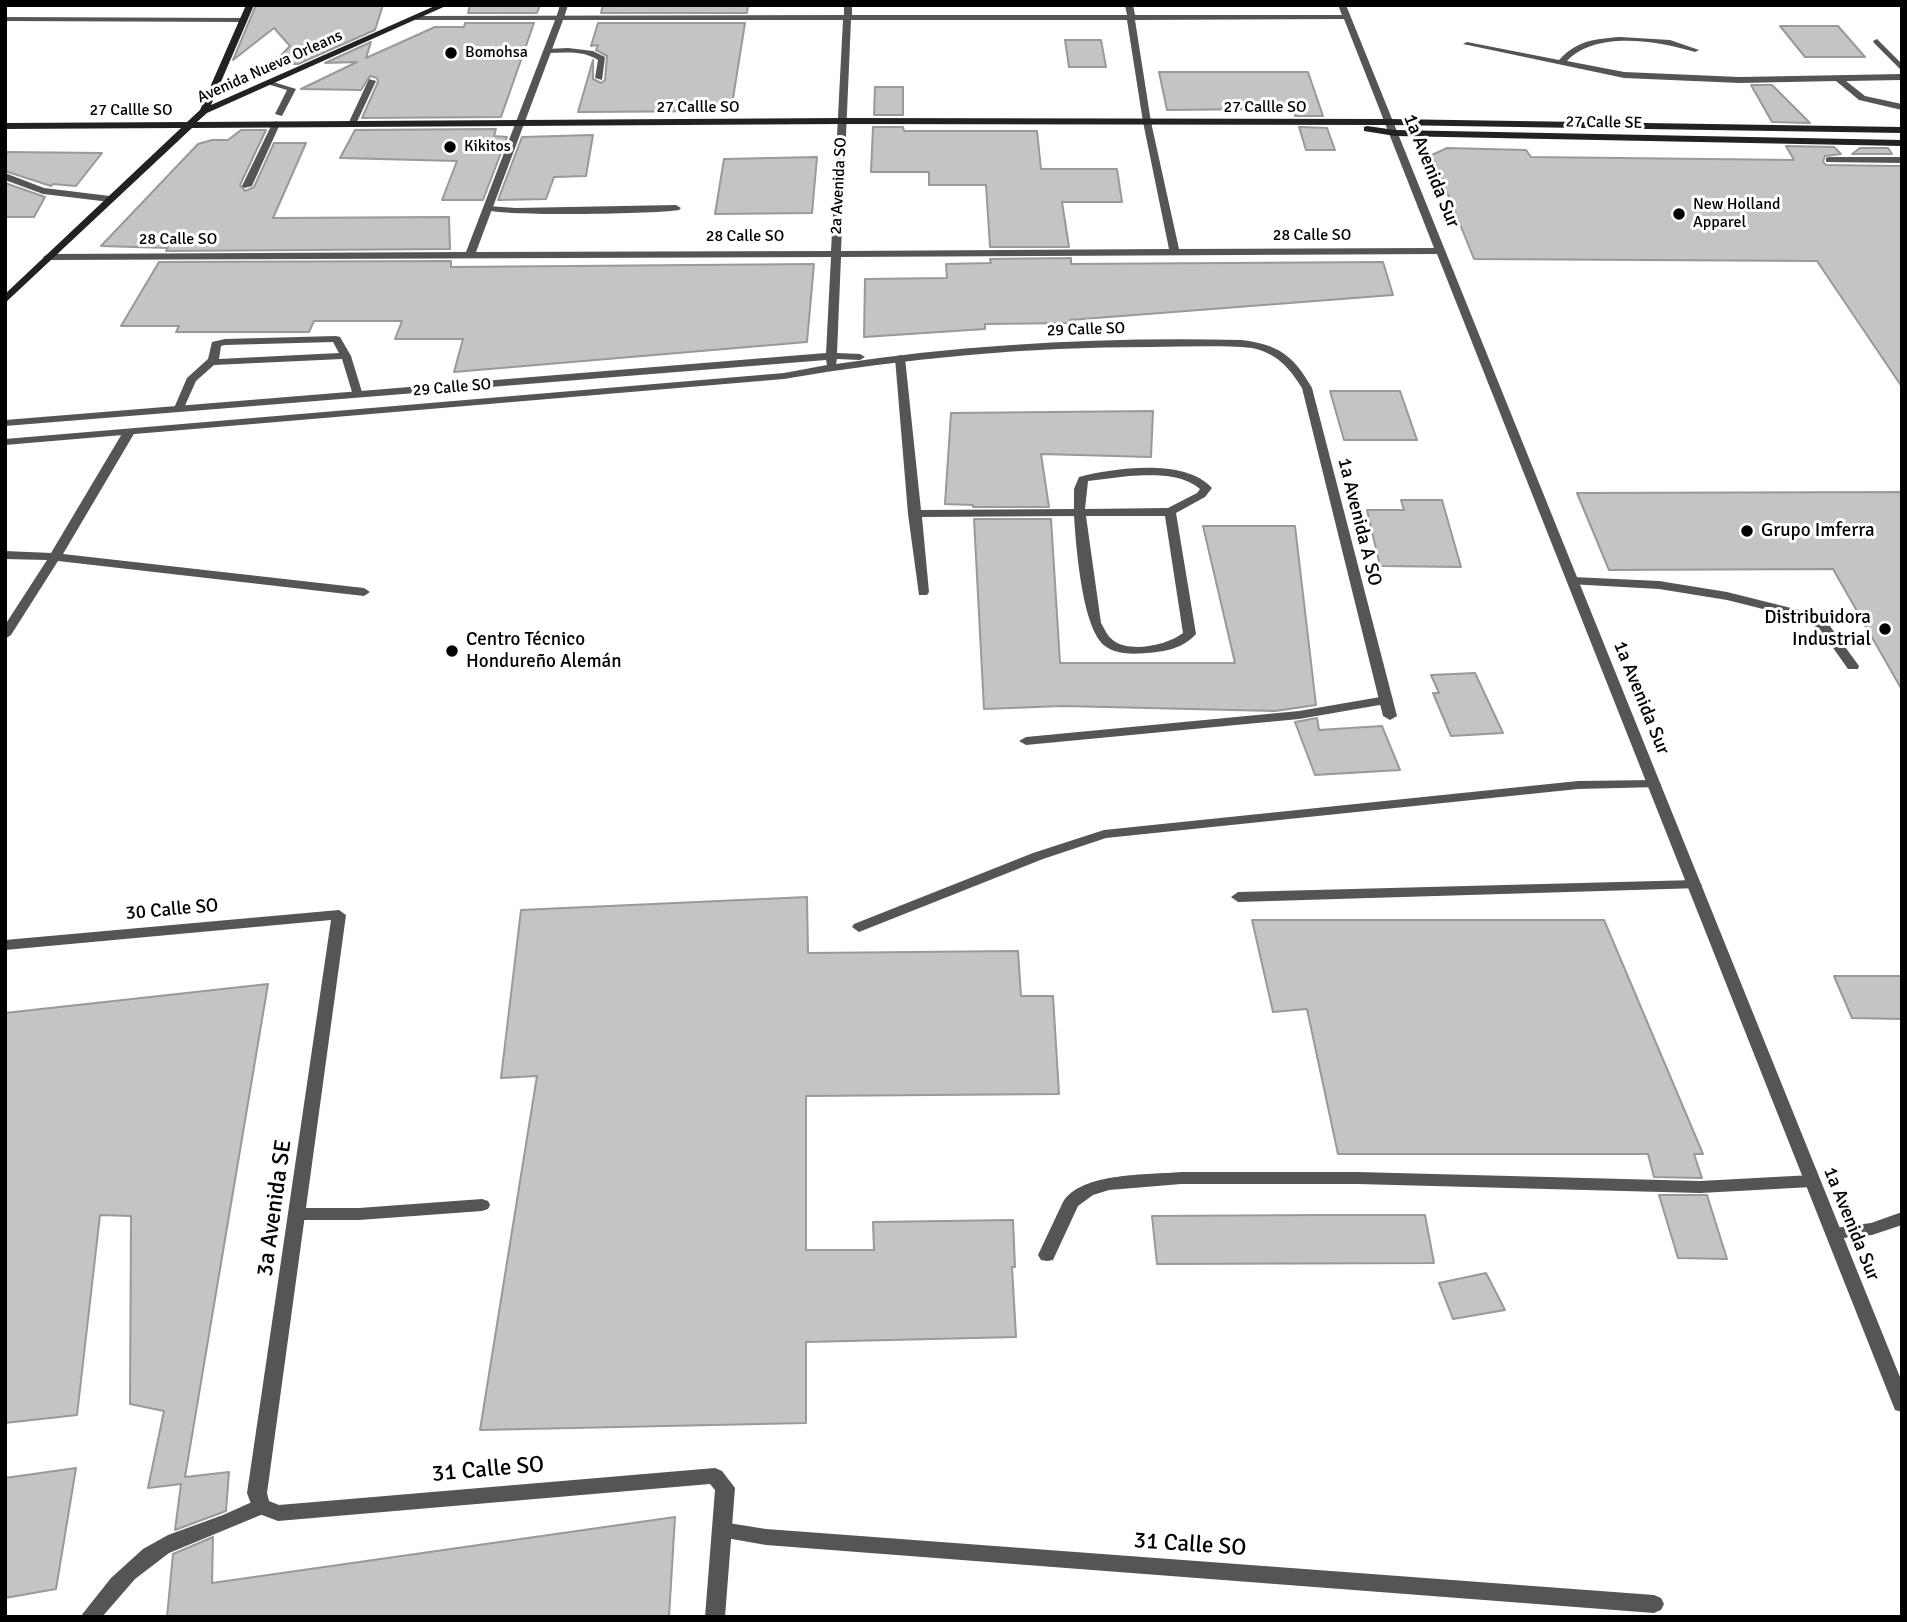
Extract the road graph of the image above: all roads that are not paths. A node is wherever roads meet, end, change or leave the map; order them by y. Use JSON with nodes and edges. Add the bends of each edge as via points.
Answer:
{"nodes":[{"id":1,"x":250,"y":5,"type":"edge"},
{"id":2,"x":444,"y":5,"type":"edge"},
{"id":3,"x":564,"y":5,"type":"edge"},
{"id":4,"x":848,"y":5,"type":"edge"},
{"id":5,"x":1129,"y":5,"type":"edge"},
{"id":6,"x":1342,"y":5,"type":"edge"},
{"id":7,"x":1131,"y":17,"type":"junction"},
{"id":8,"x":1347,"y":17,"type":"junction"},
{"id":9,"x":416,"y":18,"type":"junction"},
{"id":10,"x":560,"y":18,"type":"junction"},
{"id":11,"x":847,"y":18,"type":"junction"},
{"id":12,"x":5,"y":19,"type":"edge"},
{"id":13,"x":243,"y":20,"type":"junction"},
{"id":14,"x":1877,"y":41,"type":"dead end"},
{"id":15,"x":1467,"y":44,"type":"dead end"},
{"id":16,"x":1695,"y":50,"type":"dead end"},
{"id":17,"x":547,"y":51,"type":"junction"},
{"id":18,"x":1562,"y":62,"type":"junction"},
{"id":19,"x":1902,"y":69,"type":"edge"},
{"id":20,"x":1902,"y":77,"type":"edge"},
{"id":21,"x":599,"y":78,"type":"dead end"},
{"id":22,"x":1838,"y":78,"type":"junction"},
{"id":23,"x":372,"y":81,"type":"dead end"},
{"id":24,"x":270,"y":82,"type":"junction"},
{"id":25,"x":1902,"y":107,"type":"edge"},
{"id":26,"x":205,"y":111,"type":"junction"},
{"id":27,"x":279,"y":114,"type":"dead end"},
{"id":28,"x":842,"y":121,"type":"junction"},
{"id":29,"x":1147,"y":122,"type":"junction"},
{"id":30,"x":1307,"y":122,"type":"joint"},
{"id":31,"x":520,"y":123,"type":"junction"},
{"id":32,"x":276,"y":124,"type":"junction"},
{"id":33,"x":352,"y":124,"type":"junction"},
{"id":34,"x":188,"y":125,"type":"junction"},
{"id":35,"x":5,"y":126,"type":"edge"},
{"id":36,"x":1392,"y":127,"type":"junction"},
{"id":37,"x":1902,"y":130,"type":"edge"},
{"id":38,"x":1902,"y":143,"type":"edge"},
{"id":39,"x":1829,"y":160,"type":"dead end"},
{"id":40,"x":1902,"y":160,"type":"edge"},
{"id":41,"x":5,"y":176,"type":"edge"},
{"id":42,"x":247,"y":186,"type":"dead end"},
{"id":43,"x":110,"y":198,"type":"junction"},
{"id":44,"x":676,"y":208,"type":"dead end"},
{"id":45,"x":488,"y":209,"type":"junction"},
{"id":46,"x":1174,"y":251,"type":"junction"},
{"id":47,"x":1442,"y":251,"type":"junction"},
{"id":48,"x":836,"y":253,"type":"junction"},
{"id":49,"x":470,"y":254,"type":"junction"},
{"id":50,"x":48,"y":257,"type":"junction"},
{"id":51,"x":5,"y":300,"type":"edge"},
{"id":52,"x":1272,"y":350,"type":"joint"},
{"id":53,"x":346,"y":356,"type":"junction"},
{"id":54,"x":900,"y":358,"type":"junction"},
{"id":55,"x":213,"y":360,"type":"junction"},
{"id":56,"x":831,"y":362,"type":"junction"},
{"id":57,"x":464,"y":383,"type":"junction"},
{"id":58,"x":357,"y":392,"type":"junction"},
{"id":59,"x":464,"y":403,"type":"junction"},
{"id":60,"x":179,"y":408,"type":"junction"},
{"id":61,"x":359,"y":412,"type":"junction"},
{"id":62,"x":5,"y":422,"type":"edge"},
{"id":63,"x":129,"y":432,"type":"junction"},
{"id":64,"x":5,"y":442,"type":"edge"},
{"id":65,"x":1170,"y":512,"type":"junction"},
{"id":66,"x":1080,"y":513,"type":"junction"},
{"id":67,"x":914,"y":514,"type":"junction"},
{"id":68,"x":5,"y":555,"type":"edge"},
{"id":69,"x":55,"y":556,"type":"junction"},
{"id":70,"x":1573,"y":581,"type":"junction"},
{"id":71,"x":364,"y":592,"type":"dead end"},
{"id":72,"x":923,"y":592,"type":"dead end"},
{"id":73,"x":5,"y":635,"type":"edge"},
{"id":74,"x":1853,"y":666,"type":"dead end"},
{"id":75,"x":1386,"y":700,"type":"junction"},
{"id":76,"x":1390,"y":716,"type":"dead end"},
{"id":77,"x":1026,"y":741,"type":"dead end"},
{"id":78,"x":1654,"y":784,"type":"junction"},
{"id":79,"x":1695,"y":885,"type":"junction"},
{"id":80,"x":1238,"y":897,"type":"dead end"},
{"id":81,"x":341,"y":917,"type":"joint"},
{"id":82,"x":859,"y":927,"type":"dead end"},
{"id":83,"x":5,"y":945,"type":"edge"},
{"id":84,"x":1812,"y":1181,"type":"junction"},
{"id":85,"x":481,"y":1205,"type":"dead end"},
{"id":86,"x":297,"y":1214,"type":"junction"},
{"id":87,"x":1902,"y":1218,"type":"edge"},
{"id":88,"x":1834,"y":1233,"type":"junction"},
{"id":89,"x":1047,"y":1255,"type":"dead end"},
{"id":90,"x":1902,"y":1405,"type":"edge"},
{"id":91,"x":261,"y":1506,"type":"junction"},
{"id":92,"x":722,"y":1530,"type":"junction"},
{"id":93,"x":1654,"y":1604,"type":"dead end"},
{"id":94,"x":90,"y":1617,"type":"edge"},
{"id":95,"x":715,"y":1617,"type":"edge"}],
"edges":[{"from":1,"to":13,"type":"main road"},
{"from":2,"to":9,"type":"main road","name":"Avenida Nueva Orleans"},
{"from":3,"to":10,"type":"street"},
{"from":4,"to":11,"type":"street","name":"2a Avenida SO"},
{"from":5,"to":7,"type":"street"},
{"from":6,"to":8,"type":"street","name":"1a Avenida Sur"},
{"from":7,"to":8,"type":"street"},
{"from":7,"to":11,"type":"street"},
{"from":7,"to":29,"type":"street"},
{"from":8,"to":36,"type":"street","name":"1a Avenida Sur"},
{"from":9,"to":10,"type":"street"},
{"from":9,"to":24,"type":"main road","name":"Avenida Nueva Orleans"},
{"from":10,"to":11,"type":"street"},
{"from":10,"to":17,"type":"street"},
{"from":11,"to":28,"type":"street","name":"2a Avenida SO"},
{"from":12,"to":13,"type":"street"},
{"from":13,"to":26,"type":"main road"},
{"from":14,"to":19,"type":"street"},
{"from":15,"to":18,"type":"street"},
{"from":16,"to":18,"type":"street","via":[[1674,43],[1606,41],[1576,47]]},
{"from":17,"to":21,"type":"street","via":[[597,55],[602,59]]},
{"from":17,"to":31,"type":"street"},
{"from":18,"to":22,"type":"street","via":[[1673,79]]},
{"from":20,"to":22,"type":"street"},
{"from":22,"to":25,"type":"street","via":[[1862,98]]},
{"from":23,"to":33,"type":"street"},
{"from":24,"to":26,"type":"main road","name":"Avenida Nueva Orleans"},
{"from":24,"to":27,"type":"street","via":[[292,89]]},
{"from":26,"to":34,"type":"main road","name":"Avenida Nueva Orleans"},
{"from":28,"to":29,"type":"main road","name":"27 Callle SO"},
{"from":28,"to":31,"type":"main road","name":"27 Callle SO"},
{"from":28,"to":48,"type":"street","name":"2a Avenida SO"},
{"from":29,"to":30,"type":"main road","name":"27 Callle SO"},
{"from":29,"to":46,"type":"street"},
{"from":30,"to":36,"type":"main road","name":"27 Calle SE"},
{"from":31,"to":33,"type":"main road","name":"27 Callle SO"},
{"from":31,"to":45,"type":"street"},
{"from":32,"to":33,"type":"main road","name":"27 Callle SO"},
{"from":32,"to":34,"type":"main road","name":"27 Callle SO"},
{"from":32,"to":42,"type":"street"},
{"from":34,"to":35,"type":"main road","name":"27 Callle SO"},
{"from":34,"to":43,"type":"main road","name":"Avenida Nueva Orleans"},
{"from":36,"to":37,"type":"main road","name":"27 Calle SE"},
{"from":36,"to":38,"type":"main road","name":"27 Calle SE"},
{"from":36,"to":47,"type":"street","name":"1a Avenida Sur"},
{"from":39,"to":40,"type":"street"},
{"from":41,"to":43,"type":"street","via":[[41,192]]},
{"from":43,"to":50,"type":"main road","name":"Avenida Nueva Orleans"},
{"from":44,"to":45,"type":"street"},
{"from":45,"to":49,"type":"street"},
{"from":46,"to":47,"type":"street","name":"28 Calle SO"},
{"from":46,"to":48,"type":"street","name":"28 Calle SO"},
{"from":47,"to":70,"type":"street","name":"1a Avenida Sur"},
{"from":48,"to":49,"type":"street","name":"28 Calle SO"},
{"from":48,"to":56,"type":"street","name":"2a Avenida SO"},
{"from":49,"to":50,"type":"street","name":"28 Calle SO"},
{"from":50,"to":51,"type":"main road","name":"Avenida Nueva Orleans"},
{"from":52,"to":54,"type":"street","name":"29 Calle SO","via":[[1254,345],[1141,344]]},
{"from":52,"to":75,"type":"street","name":"1a Avenida A SO","via":[[1307,388]]},
{"from":53,"to":55,"type":"street"},
{"from":53,"to":55,"type":"street","via":[[336,339],[324,338],[225,342],[216,344]]},
{"from":53,"to":58,"type":"street"},
{"from":54,"to":56,"type":"street","name":"29 Calle SO"},
{"from":54,"to":67,"type":"street"},
{"from":55,"to":60,"type":"street","via":[[192,375]]},
{"from":56,"to":57,"type":"street","name":"29 Calle SO"},
{"from":56,"to":59,"type":"street","name":"29 Calle SO","via":[[784,376]]},
{"from":57,"to":58,"type":"street","name":"29 Calle SO"},
{"from":57,"to":59,"type":"street"},
{"from":58,"to":60,"type":"street","name":"29 Calle SO"},
{"from":58,"to":61,"type":"street"},
{"from":59,"to":61,"type":"street","name":"29 Calle SO"},
{"from":60,"to":62,"type":"street","name":"29 Calle SO"},
{"from":61,"to":63,"type":"street","name":"29 Calle SO"},
{"from":63,"to":64,"type":"street","name":"29 Calle SO"},
{"from":63,"to":69,"type":"street"},
{"from":65,"to":66,"type":"street"},
{"from":65,"to":66,"type":"street","via":[[1201,495],[1206,488],[1200,480],[1167,472],[1083,479]]},
{"from":65,"to":66,"type":"street","via":[[1190,634],[1168,647],[1141,649],[1114,647],[1094,623]]},
{"from":66,"to":67,"type":"street"},
{"from":67,"to":72,"type":"street"},
{"from":68,"to":69,"type":"street"},
{"from":69,"to":71,"type":"street"},
{"from":69,"to":73,"type":"street"},
{"from":70,"to":74,"type":"street","via":[[1659,585],[1795,613],[1823,625]]},
{"from":70,"to":78,"type":"street","name":"1a Avenida Sur"},
{"from":75,"to":76,"type":"street","name":"1a Avenida A SO"},
{"from":75,"to":77,"type":"street","via":[[1299,715]]},
{"from":78,"to":79,"type":"street","name":"1a Avenida Sur"},
{"from":78,"to":82,"type":"street","via":[[1578,785],[1104,834]]},
{"from":79,"to":80,"type":"street"},
{"from":79,"to":84,"type":"street","name":"1a Avenida Sur"},
{"from":81,"to":83,"type":"street","name":"30 Calle SO","via":[[334,914]]},
{"from":81,"to":86,"type":"street","name":"3a Avenida SE"},
{"from":84,"to":88,"type":"street","name":"1a Avenida Sur"},
{"from":84,"to":89,"type":"street","via":[[1700,1187],[1181,1178],[1108,1184],[1071,1202]]},
{"from":85,"to":86,"type":"street"},
{"from":86,"to":91,"type":"street","name":"3a Avenida SE","via":[[257,1493]]},
{"from":87,"to":88,"type":"street","via":[[1872,1229]]},
{"from":88,"to":90,"type":"street","name":"1a Avenida Sur"},
{"from":91,"to":92,"type":"street","name":"31 Calle SO","via":[[278,1513],[702,1476],[720,1479],[725,1488]]},
{"from":91,"to":94,"type":"street","via":[[141,1560]]},
{"from":92,"to":93,"type":"street","name":"31 Calle SO"},
{"from":92,"to":95,"type":"street"}]}
